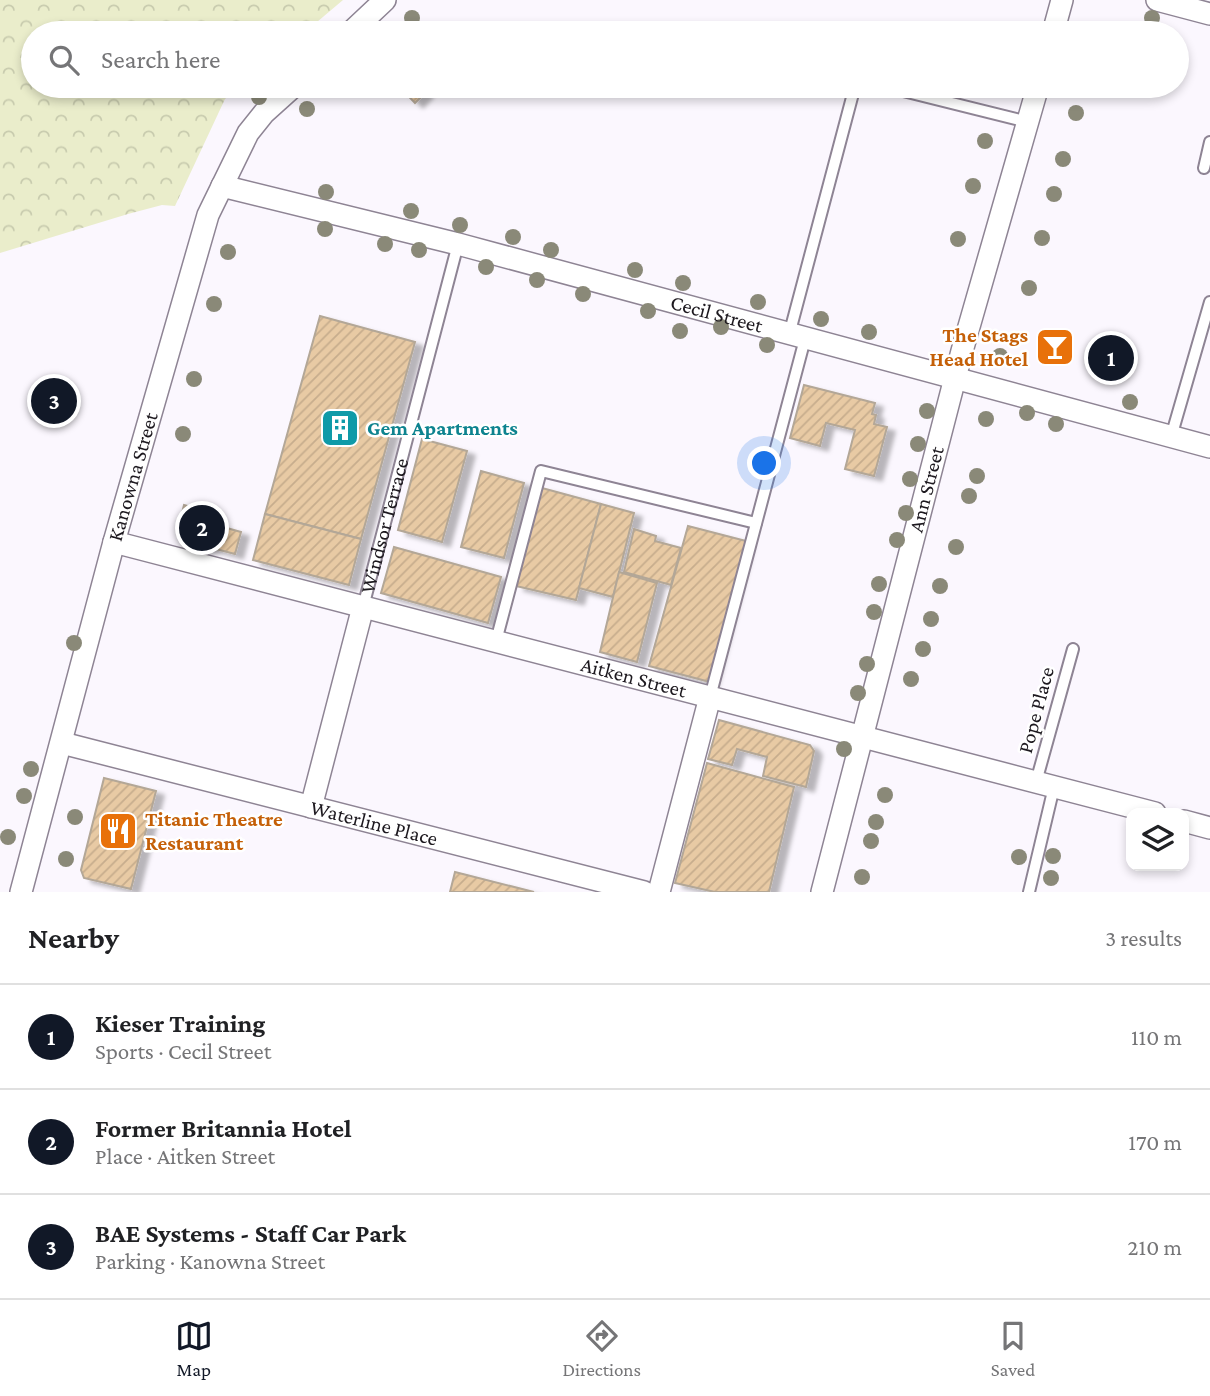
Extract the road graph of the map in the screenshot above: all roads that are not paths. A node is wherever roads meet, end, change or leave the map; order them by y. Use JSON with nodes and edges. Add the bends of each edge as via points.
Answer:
{"nodes":[{"id":1,"x":385,"y":0,"type":"edge"},
{"id":2,"x":1062,"y":0,"type":"edge"},
{"id":3,"x":1157,"y":0,"type":"edge"},
{"id":4,"x":1210,"y":14,"type":"edge"},
{"id":5,"x":363,"y":21,"type":"edge"},
{"id":6,"x":1056,"y":21,"type":"edge"},
{"id":7,"x":281,"y":98,"type":"edge"},
{"id":8,"x":852,"y":98,"type":"edge"},
{"id":9,"x":931,"y":98,"type":"edge"},
{"id":10,"x":1035,"y":98,"type":"edge"},
{"id":11,"x":1028,"y":122,"type":"junction"},
{"id":12,"x":1210,"y":142,"type":"edge"},
{"id":13,"x":1204,"y":168,"type":"dead end"},
{"id":14,"x":222,"y":186,"type":"junction"},
{"id":15,"x":458,"y":244,"type":"junction"},
{"id":16,"x":1210,"y":303,"type":"edge"},
{"id":17,"x":797,"y":337,"type":"junction"},
{"id":18,"x":954,"y":379,"type":"junction"},
{"id":19,"x":1171,"y":437,"type":"junction"},
{"id":20,"x":1210,"y":447,"type":"edge"},
{"id":21,"x":756,"y":523,"type":"junction"},
{"id":22,"x":114,"y":542,"type":"junction"},
{"id":23,"x":363,"y":607,"type":"junction"},
{"id":24,"x":496,"y":641,"type":"junction"},
{"id":25,"x":1073,"y":649,"type":"dead end"},
{"id":26,"x":710,"y":697,"type":"junction"},
{"id":27,"x":861,"y":737,"type":"junction"},
{"id":28,"x":62,"y":743,"type":"junction"},
{"id":29,"x":1045,"y":785,"type":"junction"},
{"id":30,"x":312,"y":807,"type":"junction"},
{"id":31,"x":1135,"y":808,"type":"edge"},
{"id":32,"x":1189,"y":822,"type":"edge"},
{"id":33,"x":1210,"y":828,"type":"edge"},
{"id":34,"x":21,"y":892,"type":"edge"},
{"id":35,"x":644,"y":892,"type":"edge"},
{"id":36,"x":659,"y":892,"type":"edge"},
{"id":37,"x":822,"y":892,"type":"edge"},
{"id":38,"x":1029,"y":892,"type":"edge"}],
"edges":[{"from":1,"to":5,"type":"street"},
{"from":2,"to":6,"type":"street"},
{"from":3,"to":4,"type":"street"},
{"from":7,"to":14,"type":"street","name":"Kanowna Street","via":[[248,133]]},
{"from":8,"to":17,"type":"lane"},
{"from":9,"to":11,"type":"lane"},
{"from":10,"to":11,"type":"street","name":"Ann Street"},
{"from":11,"to":18,"type":"street","name":"Ann Street"},
{"from":12,"to":13,"type":"lane"},
{"from":14,"to":15,"type":"street","name":"Cecil Street"},
{"from":14,"to":22,"type":"street","name":"Kanowna Street","via":[[205,224]]},
{"from":15,"to":17,"type":"street","name":"Cecil Street"},
{"from":15,"to":23,"type":"lane","name":"Windsor Terrace"},
{"from":16,"to":19,"type":"lane"},
{"from":17,"to":18,"type":"street","name":"Cecil Street"},
{"from":17,"to":21,"type":"lane"},
{"from":18,"to":19,"type":"street","name":"Cecil Street"},
{"from":18,"to":27,"type":"street","name":"Ann Street"},
{"from":19,"to":20,"type":"street","name":"Cecil Street"},
{"from":21,"to":24,"type":"lane","via":[[541,471]]},
{"from":21,"to":26,"type":"lane"},
{"from":22,"to":23,"type":"street","name":"Aitken Street"},
{"from":22,"to":28,"type":"street","name":"Kanowna Street"},
{"from":23,"to":24,"type":"street","name":"Aitken Street"},
{"from":23,"to":30,"type":"street","name":"Windsor Terrace"},
{"from":24,"to":26,"type":"street","name":"Aitken Street"},
{"from":25,"to":29,"type":"lane","name":"Pope Place"},
{"from":26,"to":27,"type":"street","name":"Aitken Street"},
{"from":26,"to":36,"type":"street"},
{"from":27,"to":29,"type":"street","name":"Aitken Street"},
{"from":27,"to":37,"type":"street","name":"Ann Street"},
{"from":28,"to":30,"type":"street","name":"Waterline Place"},
{"from":28,"to":34,"type":"street","name":"Kanowna Street"},
{"from":29,"to":31,"type":"street","name":"Aitken Street"},
{"from":29,"to":38,"type":"lane","name":"Pope Place"},
{"from":30,"to":35,"type":"street","name":"Waterline Place"},
{"from":32,"to":33,"type":"street"}]}
